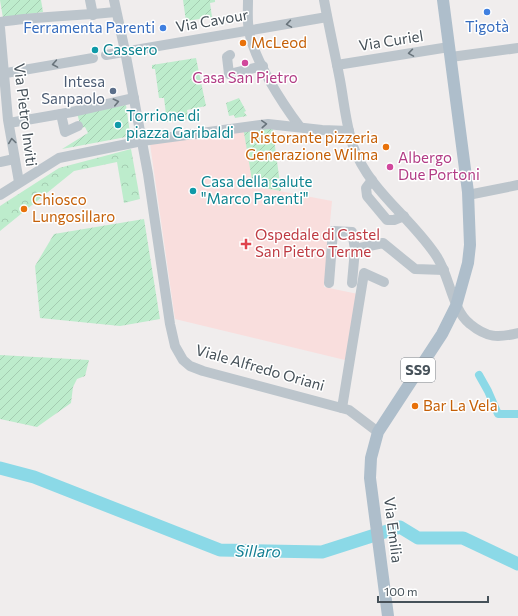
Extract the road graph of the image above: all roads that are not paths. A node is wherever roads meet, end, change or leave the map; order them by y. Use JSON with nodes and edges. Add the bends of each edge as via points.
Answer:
{"nodes":[{"id":1,"x":90,"y":0,"type":"edge"},
{"id":2,"x":114,"y":0,"type":"edge"},
{"id":3,"x":248,"y":0,"type":"edge"},
{"id":4,"x":324,"y":0,"type":"edge"},
{"id":5,"x":443,"y":0,"type":"edge"},
{"id":6,"x":116,"y":12,"type":"junction"},
{"id":7,"x":93,"y":14,"type":"junction"},
{"id":8,"x":327,"y":17,"type":"junction"},
{"id":9,"x":0,"y":22,"type":"edge"},
{"id":10,"x":0,"y":28,"type":"edge"},
{"id":11,"x":249,"y":30,"type":"junction"},
{"id":12,"x":518,"y":48,"type":"edge"},
{"id":13,"x":125,"y":51,"type":"junction"},
{"id":14,"x":450,"y":52,"type":"junction"},
{"id":15,"x":106,"y":55,"type":"dead end"},
{"id":16,"x":230,"y":55,"type":"dead end"},
{"id":17,"x":93,"y":58,"type":"dead end"},
{"id":18,"x":338,"y":65,"type":"junction"},
{"id":19,"x":263,"y":66,"type":"junction"},
{"id":20,"x":2,"y":74,"type":"edge"},
{"id":21,"x":134,"y":98,"type":"junction"},
{"id":22,"x":61,"y":114,"type":"junction"},
{"id":23,"x":6,"y":121,"type":"edge"},
{"id":24,"x":78,"y":126,"type":"dead end"},
{"id":25,"x":300,"y":127,"type":"junction"},
{"id":26,"x":349,"y":131,"type":"junction"},
{"id":27,"x":142,"y":141,"type":"junction"},
{"id":28,"x":14,"y":159,"type":"junction"},
{"id":29,"x":0,"y":162,"type":"edge"},
{"id":30,"x":372,"y":180,"type":"junction"},
{"id":31,"x":19,"y":182,"type":"junction"},
{"id":32,"x":518,"y":185,"type":"edge"},
{"id":33,"x":0,"y":195,"type":"edge"},
{"id":34,"x":468,"y":196,"type":"junction"},
{"id":35,"x":404,"y":216,"type":"junction"},
{"id":36,"x":355,"y":249,"type":"junction"},
{"id":37,"x":444,"y":270,"type":"junction"},
{"id":38,"x":329,"y":282,"type":"dead end"},
{"id":39,"x":384,"y":282,"type":"dead end"},
{"id":40,"x":352,"y":283,"type":"dead end"},
{"id":41,"x":456,"y":306,"type":"junction"},
{"id":42,"x":518,"y":333,"type":"edge"},
{"id":43,"x":342,"y":408,"type":"junction"},
{"id":44,"x":378,"y":432,"type":"junction"},
{"id":45,"x":388,"y":616,"type":"edge"}],
"edges":[{"from":1,"to":7,"type":"street"},
{"from":2,"to":6,"type":"street","name":"Viale Alfredo Oriani"},
{"from":3,"to":11,"type":"street"},
{"from":4,"to":8,"type":"street"},
{"from":5,"to":14,"type":"main road","number":"SS9"},
{"from":6,"to":7,"type":"street"},
{"from":6,"to":13,"type":"street","name":"Viale Alfredo Oriani"},
{"from":7,"to":9,"type":"street","via":[[31,17]]},
{"from":8,"to":11,"type":"street","name":"Via Cavour","one_way":true},
{"from":8,"to":18,"type":"street"},
{"from":10,"to":20,"type":"street","name":"Via Pietro Inviti"},
{"from":11,"to":13,"type":"street","name":"Via Cavour"},
{"from":11,"to":19,"type":"street"},
{"from":12,"to":14,"type":"street","name":"Via Curiel"},
{"from":13,"to":15,"type":"street","name":"Via Cavour"},
{"from":13,"to":21,"type":"street","name":"Viale Alfredo Oriani"},
{"from":14,"to":18,"type":"street","name":"Via Curiel","one_way":true},
{"from":14,"to":34,"type":"main road","number":"SS9"},
{"from":16,"to":19,"type":"street","via":[[227,57],[229,74]]},
{"from":17,"to":20,"type":"street","one_way":true},
{"from":18,"to":26,"type":"street"},
{"from":19,"to":25,"type":"street","via":[[284,105]]},
{"from":20,"to":23,"type":"street","name":"Via Pietro Inviti"},
{"from":22,"to":21,"type":"street","one_way":true},
{"from":21,"to":27,"type":"street","name":"Viale Alfredo Oriani"},
{"from":22,"to":23,"type":"street"},
{"from":22,"to":24,"type":"street","via":[[65,132]]},
{"from":28,"to":23,"type":"street","name":"Via Pietro Inviti","one_way":true},
{"from":25,"to":26,"type":"street"},
{"from":27,"to":25,"type":"street","one_way":true,"via":[[268,124]]},
{"from":26,"to":30,"type":"street","via":[[360,161]]},
{"from":27,"to":31,"type":"street","via":[[59,158]]},
{"from":27,"to":43,"type":"street","name":"Viale Alfredo Oriani","via":[[170,324],[181,359],[203,371]]},
{"from":28,"to":29,"type":"street"},
{"from":28,"to":31,"type":"street","name":"Via Pietro Inviti"},
{"from":30,"to":35,"type":"street"},
{"from":30,"to":35,"type":"street","via":[[366,188],[367,196],[388,220]]},
{"from":31,"to":33,"type":"street"},
{"from":32,"to":34,"type":"street"},
{"from":34,"to":41,"type":"main road","number":"SS9","via":[[470,245],[468,263]]},
{"from":35,"to":37,"type":"street","via":[[425,240]]},
{"from":36,"to":37,"type":"street","via":[[383,243],[415,269]]},
{"from":36,"to":38,"type":"street","via":[[352,232],[333,231]]},
{"from":36,"to":40,"type":"street"},
{"from":37,"to":41,"type":"street"},
{"from":39,"to":43,"type":"street","via":[[364,273]]},
{"from":41,"to":42,"type":"street","via":[[468,323],[482,332],[499,338]]},
{"from":41,"to":44,"type":"main road","number":"SS9","via":[[442,334]]},
{"from":43,"to":44,"type":"street","name":"Viale Alfredo Oriani","via":[[358,415]]},
{"from":44,"to":45,"type":"main road","name":"Via Emilia","number":"SS9","via":[[371,458],[370,478]]}]}
